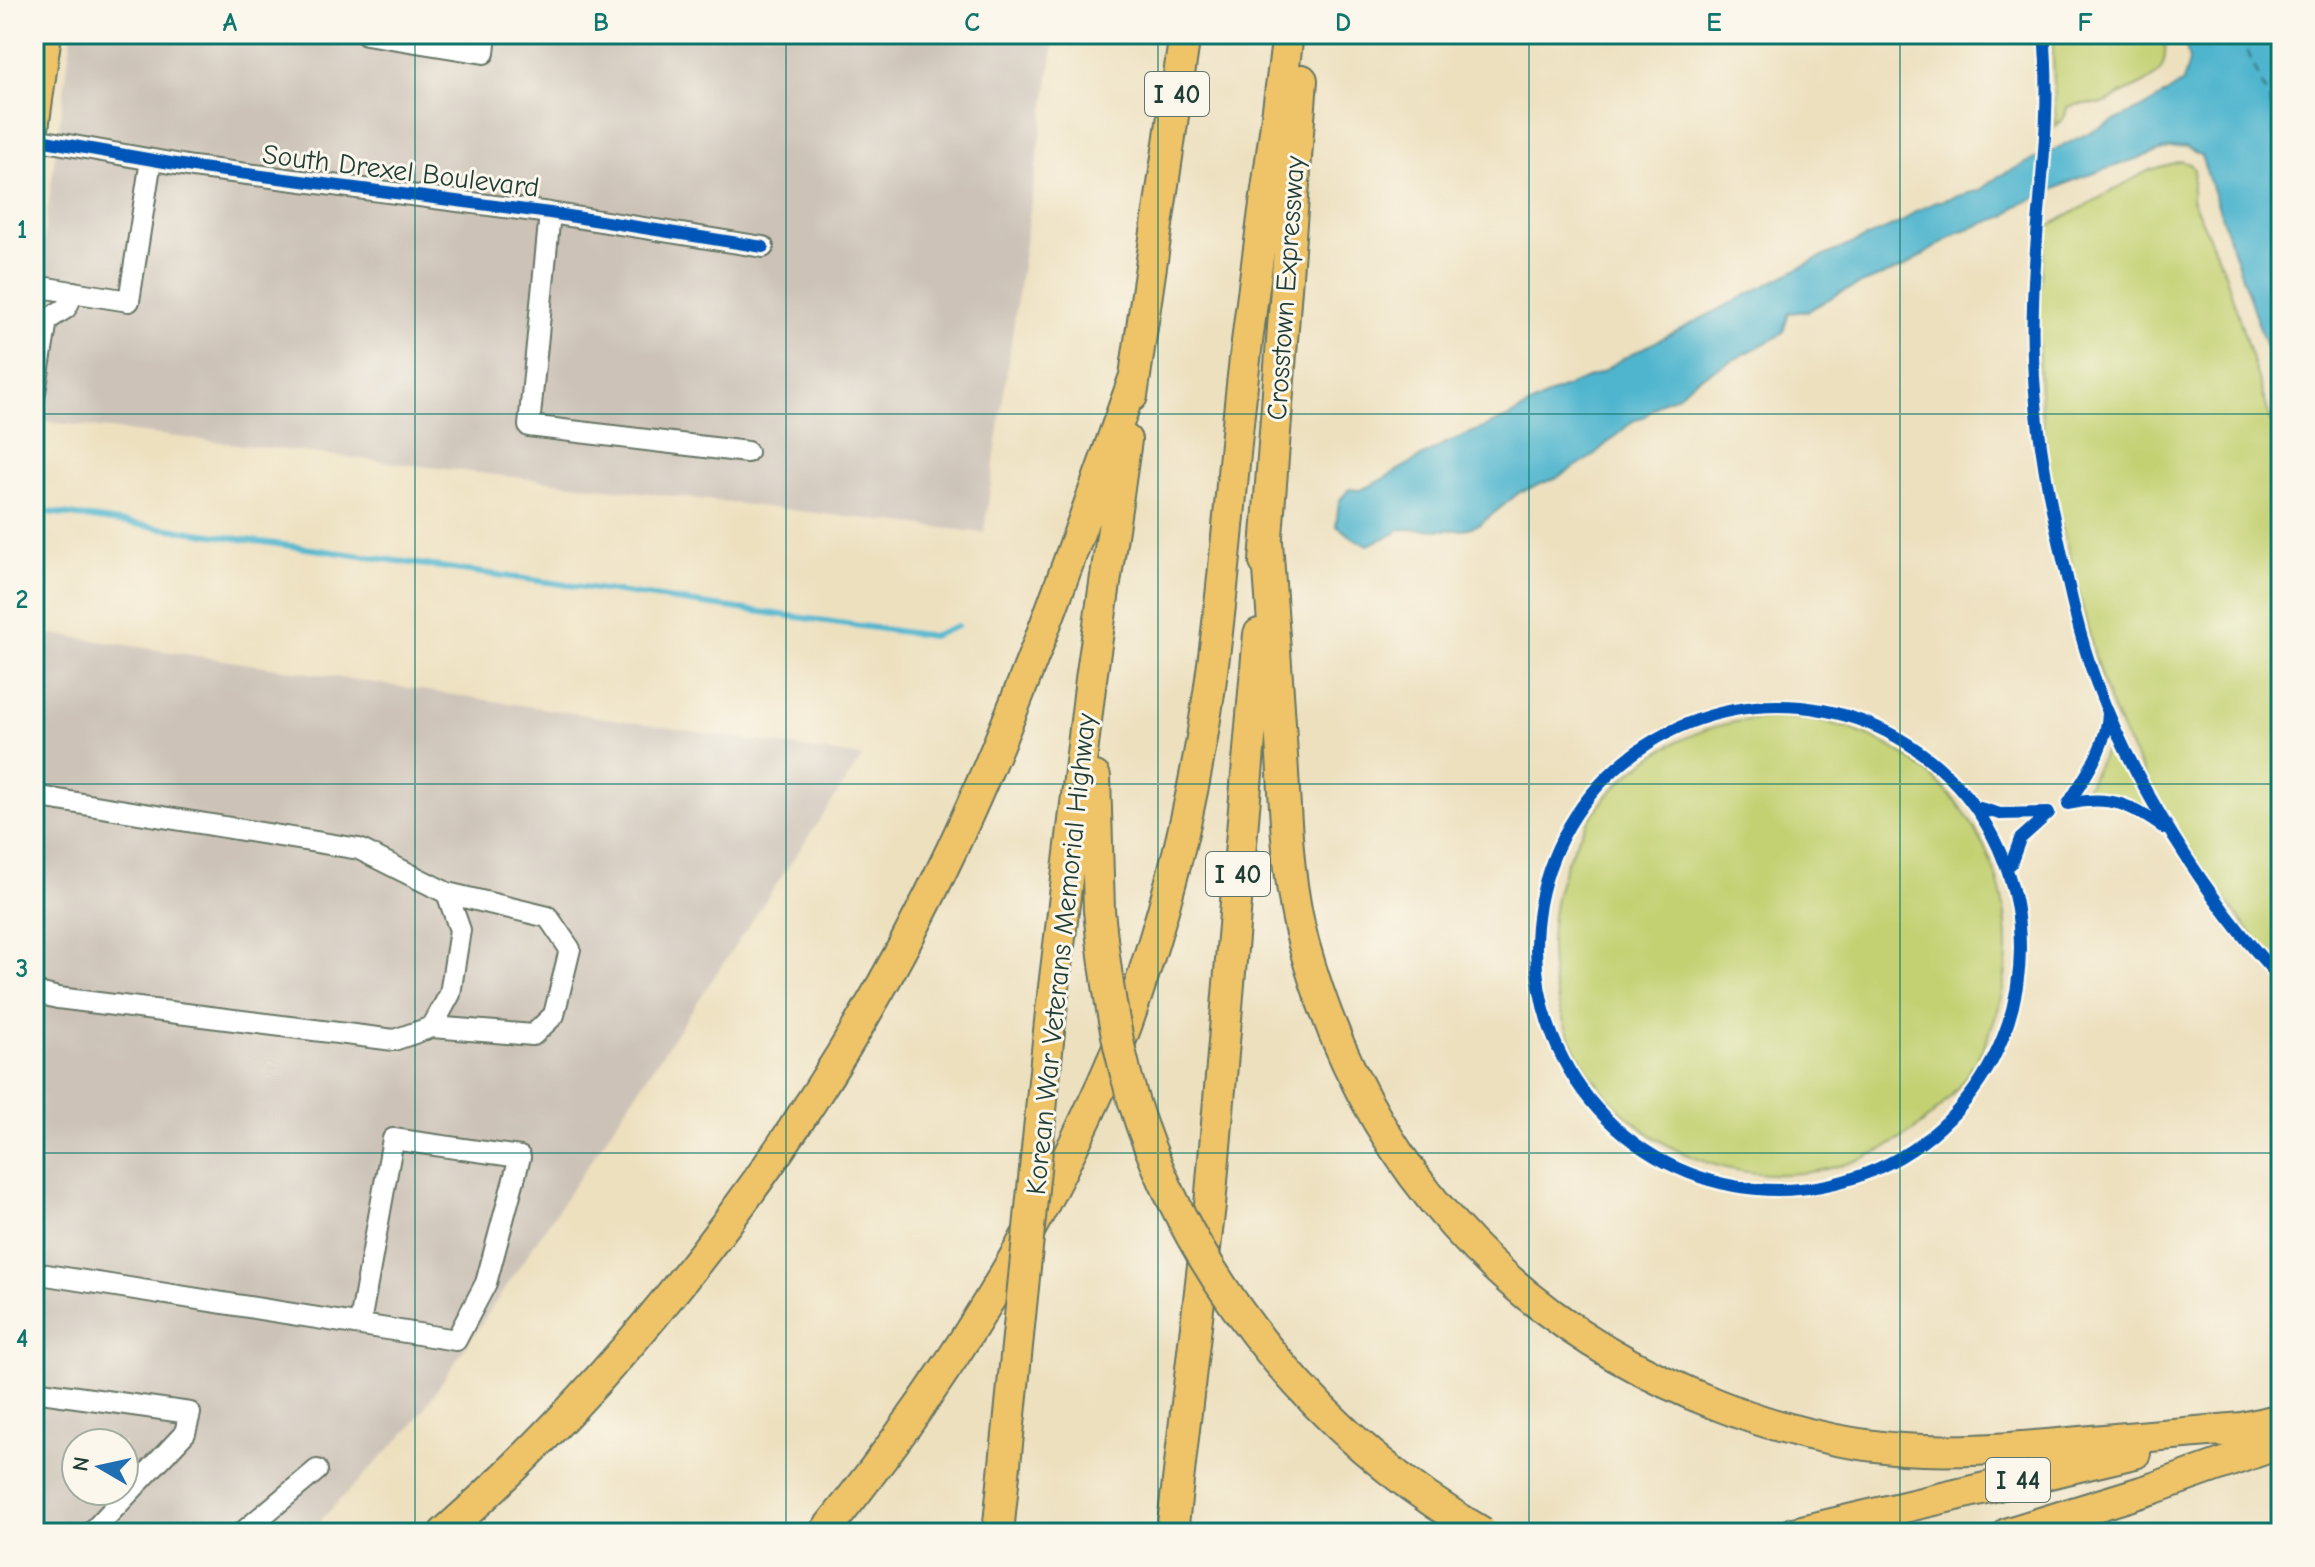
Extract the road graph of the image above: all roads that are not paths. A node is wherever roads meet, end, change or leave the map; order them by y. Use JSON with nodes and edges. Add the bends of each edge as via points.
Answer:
{"nodes":[{"id":1,"x":48,"y":34,"type":"edge"},
{"id":2,"x":366,"y":34,"type":"edge"},
{"id":3,"x":486,"y":34,"type":"edge"},
{"id":4,"x":1185,"y":34,"type":"edge"},
{"id":5,"x":1288,"y":34,"type":"edge"},
{"id":6,"x":1306,"y":34,"type":"edge"},
{"id":7,"x":34,"y":138,"type":"edge"},
{"id":8,"x":151,"y":160,"type":"junction"},
{"id":9,"x":550,"y":213,"type":"junction"},
{"id":10,"x":763,"y":247,"type":"dead end"},
{"id":11,"x":34,"y":286,"type":"edge"},
{"id":12,"x":74,"y":292,"type":"junction"},
{"id":13,"x":1135,"y":376,"type":"junction"},
{"id":14,"x":34,"y":398,"type":"edge"},
{"id":15,"x":747,"y":452,"type":"dead end"},
{"id":16,"x":1267,"y":542,"type":"junction"},
{"id":17,"x":1091,"y":679,"type":"junction"},
{"id":18,"x":34,"y":796,"type":"edge"},
{"id":19,"x":447,"y":893,"type":"junction"},
{"id":20,"x":34,"y":992,"type":"edge"},
{"id":21,"x":432,"y":1027,"type":"junction"},
{"id":22,"x":34,"y":1273,"type":"edge"},
{"id":23,"x":360,"y":1323,"type":"junction"},
{"id":24,"x":34,"y":1391,"type":"edge"},
{"id":25,"x":2281,"y":1419,"type":"edge"},
{"id":26,"x":2243,"y":1428,"type":"junction"},
{"id":27,"x":2281,"y":1443,"type":"edge"},
{"id":28,"x":317,"y":1470,"type":"dead end"},
{"id":29,"x":91,"y":1533,"type":"edge"},
{"id":30,"x":242,"y":1533,"type":"edge"},
{"id":31,"x":444,"y":1533,"type":"edge"},
{"id":32,"x":824,"y":1533,"type":"edge"},
{"id":33,"x":998,"y":1533,"type":"edge"},
{"id":34,"x":1172,"y":1533,"type":"edge"},
{"id":35,"x":1483,"y":1533,"type":"edge"},
{"id":36,"x":1793,"y":1533,"type":"edge"},
{"id":37,"x":2008,"y":1533,"type":"edge"}],
"edges":[{"from":1,"to":7,"type":"main road"},
{"from":2,"to":3,"type":"street","via":[[484,53]]},
{"from":4,"to":13,"type":"highway","number":"I 40"},
{"from":5,"to":32,"type":"highway","via":[[1206,713],[1185,823],[1142,978],[1086,1120],[1000,1287],[906,1429]]},
{"from":6,"to":16,"type":"highway","name":"Crosstown Expressway","number":"I 40"},
{"from":7,"to":8,"type":"street","name":"South Drexel Boulevard"},
{"from":8,"to":9,"type":"street","name":"South Drexel Boulevard"},
{"from":8,"to":12,"type":"street","via":[[129,301]]},
{"from":9,"to":10,"type":"street","name":"South Drexel Boulevard"},
{"from":9,"to":15,"type":"street","via":[[529,426]]},
{"from":11,"to":12,"type":"street"},
{"from":12,"to":14,"type":"street","via":[[66,308],[47,320]]},
{"from":13,"to":17,"type":"highway","name":"Korean War Veterans Memorial Highway","number":"I 40"},
{"from":13,"to":31,"type":"highway","via":[[992,761],[931,891],[849,1039],[771,1159],[663,1302],[539,1441]]},
{"from":16,"to":26,"type":"highway","via":[[1289,872],[1320,996],[1353,1073],[1394,1146],[1425,1191],[1500,1273],[1590,1342],[1684,1392],[1738,1413],[1845,1442],[1974,1451]]},
{"from":16,"to":34,"type":"highway","number":"I 40","via":[[1210,1205]]},
{"from":17,"to":33,"type":"highway","name":"Korean War Veterans Memorial Highway","number":"I 40","bridge":true},
{"from":17,"to":35,"type":"highway","bridge":true,"via":[[1099,910],[1112,1007],[1140,1122],[1177,1206],[1212,1270],[1318,1406],[1386,1468]]},
{"from":18,"to":19,"type":"street","via":[[359,849]]},
{"from":19,"to":21,"type":"street","via":[[460,930],[450,994]]},
{"from":19,"to":21,"type":"street","via":[[548,917],[570,949],[554,1015],[533,1035]]},
{"from":20,"to":21,"type":"street","via":[[394,1040]]},
{"from":22,"to":23,"type":"street"},
{"from":23,"to":23,"type":"street","via":[[456,1340],[486,1283],[520,1157],[393,1139]]},
{"from":24,"to":29,"type":"street","via":[[190,1413],[185,1433]]},
{"from":25,"to":26,"type":"highway","number":"I 44"},
{"from":26,"to":36,"type":"highway","number":"I 44"},
{"from":27,"to":37,"type":"highway"},
{"from":28,"to":30,"type":"street"}]}
